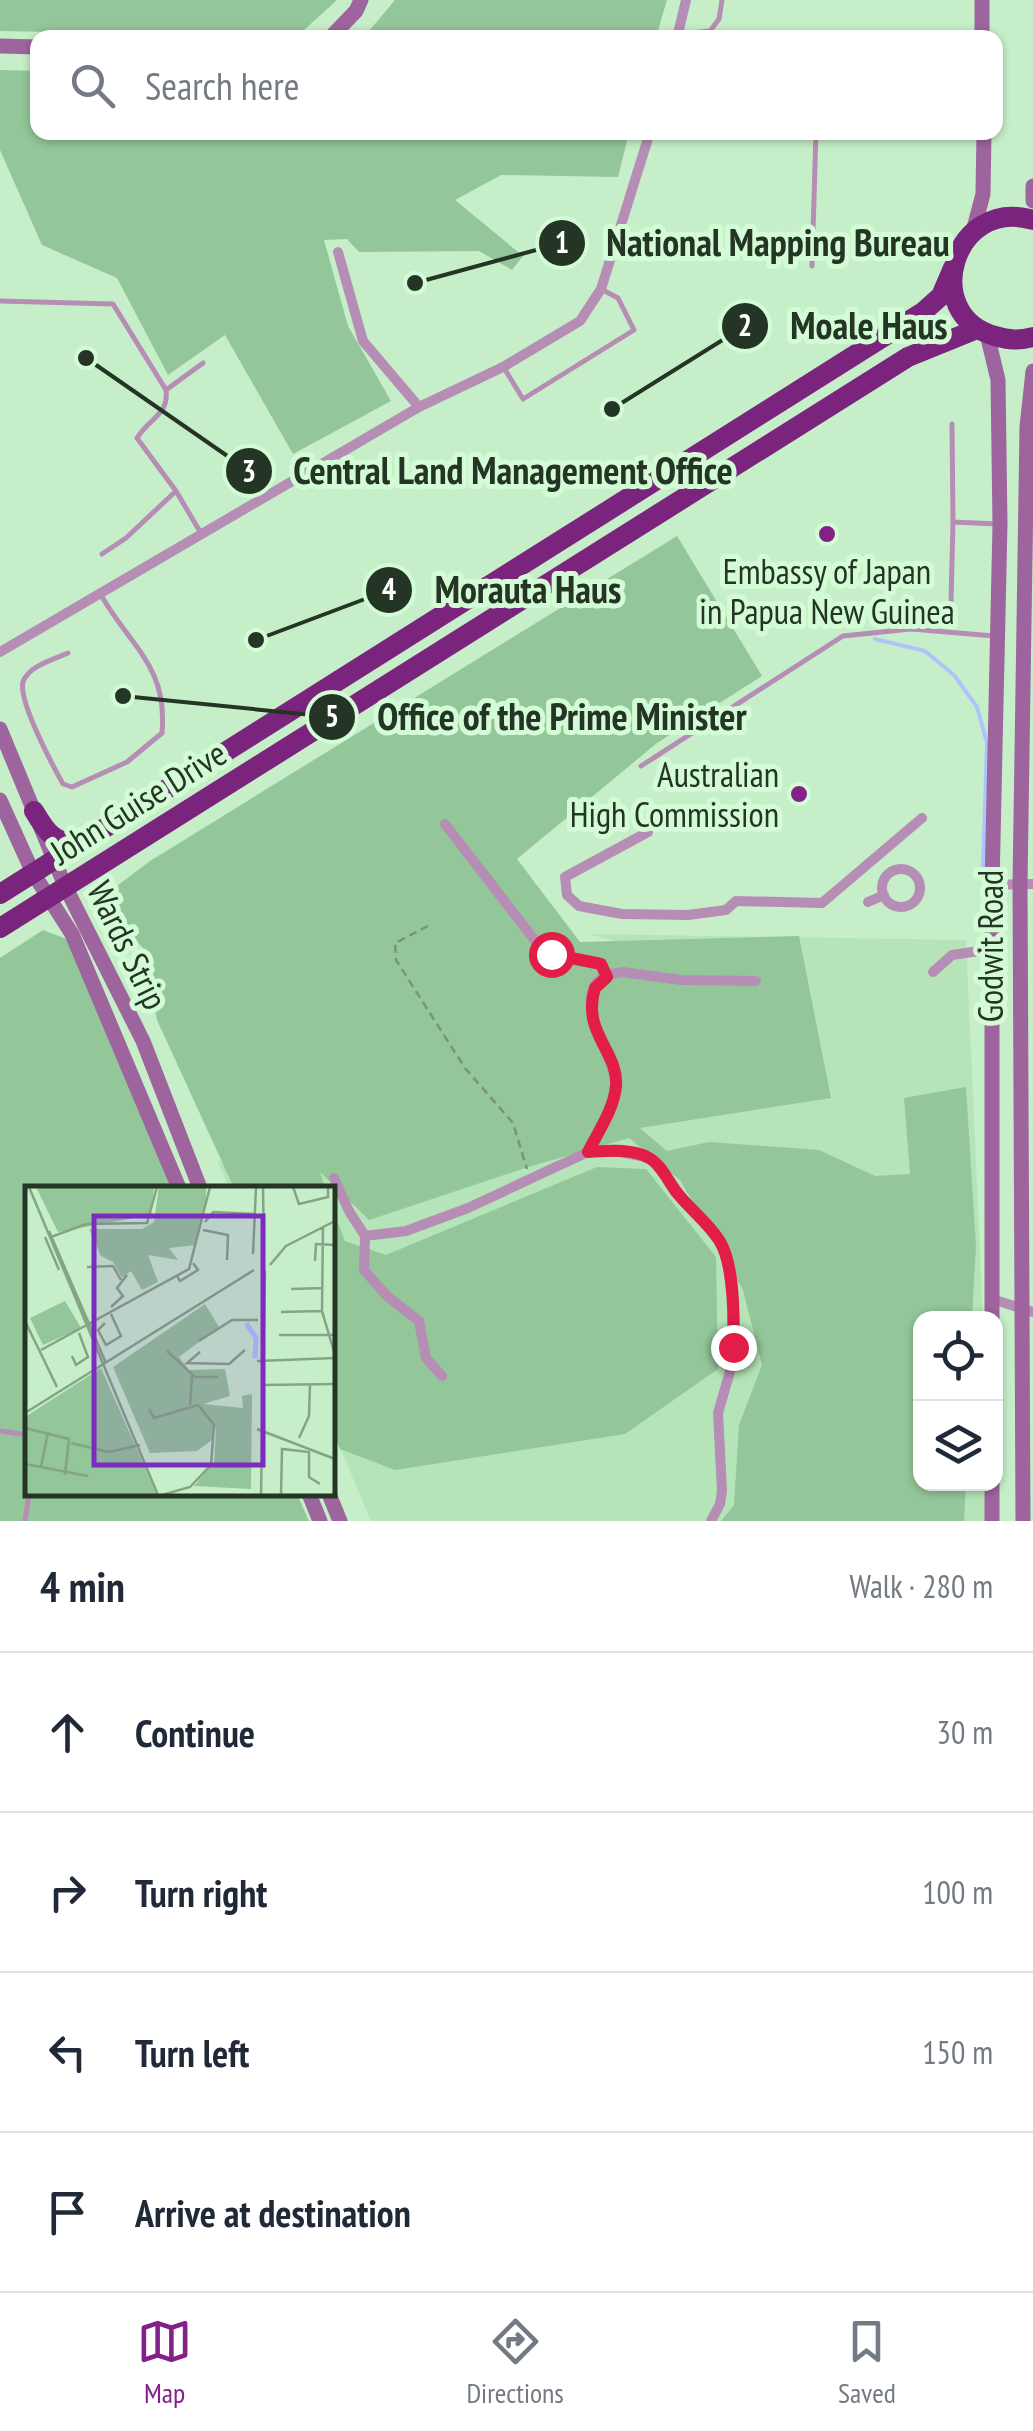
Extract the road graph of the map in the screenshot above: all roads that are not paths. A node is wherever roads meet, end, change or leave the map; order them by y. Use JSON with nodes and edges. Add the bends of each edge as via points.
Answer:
{"nodes":[{"id":1,"x":361,"y":0,"type":"edge"},
{"id":2,"x":686,"y":0,"type":"edge"},
{"id":3,"x":722,"y":0,"type":"edge"},
{"id":4,"x":982,"y":0,"type":"edge"},
{"id":5,"x":338,"y":30,"type":"edge"},
{"id":6,"x":678,"y":30,"type":"edge"},
{"id":7,"x":711,"y":30,"type":"edge"},
{"id":8,"x":982,"y":30,"type":"edge"},
{"id":9,"x":0,"y":46,"type":"edge"},
{"id":10,"x":30,"y":46,"type":"edge"},
{"id":11,"x":648,"y":140,"type":"edge"},
{"id":12,"x":816,"y":140,"type":"edge"},
{"id":13,"x":984,"y":140,"type":"edge"},
{"id":14,"x":1033,"y":186,"type":"edge"},
{"id":15,"x":1033,"y":201,"type":"edge"},
{"id":16,"x":1033,"y":220,"type":"edge"},
{"id":17,"x":973,"y":232,"type":"junction"},
{"id":18,"x":338,"y":252,"type":"dead end"},
{"id":19,"x":812,"y":266,"type":"dead end"},
{"id":20,"x":952,"y":268,"type":"junction"},
{"id":21,"x":601,"y":289,"type":"junction"},
{"id":22,"x":0,"y":301,"type":"edge"},
{"id":23,"x":982,"y":331,"type":"junction"},
{"id":24,"x":1033,"y":337,"type":"edge"},
{"id":25,"x":203,"y":363,"type":"dead end"},
{"id":26,"x":503,"y":367,"type":"junction"},
{"id":27,"x":1033,"y":371,"type":"edge"},
{"id":28,"x":166,"y":390,"type":"junction"},
{"id":29,"x":419,"y":407,"type":"junction"},
{"id":30,"x":952,"y":424,"type":"dead end"},
{"id":31,"x":176,"y":491,"type":"junction"},
{"id":32,"x":953,"y":522,"type":"junction"},
{"id":33,"x":1000,"y":524,"type":"junction"},
{"id":34,"x":202,"y":535,"type":"junction"},
{"id":35,"x":102,"y":554,"type":"dead end"},
{"id":36,"x":101,"y":595,"type":"junction"},
{"id":37,"x":951,"y":602,"type":"dead end"},
{"id":38,"x":998,"y":637,"type":"junction"},
{"id":39,"x":0,"y":652,"type":"edge"},
{"id":40,"x":68,"y":652,"type":"dead end"},
{"id":41,"x":0,"y":729,"type":"edge"},
{"id":42,"x":641,"y":766,"type":"dead end"},
{"id":43,"x":0,"y":800,"type":"edge"},
{"id":44,"x":34,"y":811,"type":"junction"},
{"id":45,"x":922,"y":818,"type":"dead end"},
{"id":46,"x":445,"y":824,"type":"dead end"},
{"id":47,"x":648,"y":832,"type":"dead end"},
{"id":48,"x":80,"y":846,"type":"junction"},
{"id":49,"x":877,"y":858,"type":"junction"},
{"id":50,"x":54,"y":859,"type":"junction"},
{"id":51,"x":892,"y":871,"type":"junction"},
{"id":52,"x":33,"y":873,"type":"junction"},
{"id":53,"x":1026,"y":884,"type":"edge"},
{"id":54,"x":992,"y":885,"type":"junction"},
{"id":55,"x":58,"y":891,"type":"junction"},
{"id":56,"x":0,"y":894,"type":"edge"},
{"id":57,"x":884,"y":894,"type":"junction"},
{"id":58,"x":868,"y":902,"type":"dead end"},
{"id":59,"x":0,"y":928,"type":"edge"},
{"id":60,"x":992,"y":949,"type":"junction"},
{"id":61,"x":933,"y":972,"type":"dead end"},
{"id":62,"x":607,"y":977,"type":"junction"},
{"id":63,"x":756,"y":981,"type":"dead end"},
{"id":64,"x":1026,"y":1033,"type":"edge"},
{"id":65,"x":588,"y":1152,"type":"junction"},
{"id":66,"x":334,"y":1178,"type":"dead end"},
{"id":67,"x":178,"y":1186,"type":"edge"},
{"id":68,"x":199,"y":1186,"type":"edge"},
{"id":69,"x":365,"y":1236,"type":"junction"},
{"id":70,"x":992,"y":1299,"type":"junction"},
{"id":71,"x":1027,"y":1310,"type":"edge"},
{"id":72,"x":992,"y":1311,"type":"edge"},
{"id":73,"x":442,"y":1376,"type":"dead end"},
{"id":74,"x":0,"y":1431,"type":"edge"},
{"id":75,"x":25,"y":1435,"type":"edge"},
{"id":76,"x":992,"y":1491,"type":"edge"},
{"id":77,"x":29,"y":1496,"type":"edge"},
{"id":78,"x":310,"y":1496,"type":"edge"},
{"id":79,"x":330,"y":1496,"type":"edge"},
{"id":80,"x":25,"y":1521,"type":"edge"},
{"id":81,"x":320,"y":1521,"type":"edge"},
{"id":82,"x":340,"y":1521,"type":"edge"},
{"id":83,"x":711,"y":1521,"type":"edge"},
{"id":84,"x":992,"y":1521,"type":"edge"},
{"id":85,"x":1023,"y":1521,"type":"edge"}],
"edges":[{"from":1,"to":5,"type":"main road"},
{"from":2,"to":6,"type":"street"},
{"from":3,"to":7,"type":"lane"},
{"from":4,"to":8,"type":"main road"},
{"from":9,"to":10,"type":"main road"},
{"from":11,"to":21,"type":"street"},
{"from":12,"to":19,"type":"lane"},
{"from":13,"to":17,"type":"main road","via":[[983,194]]},
{"from":14,"to":15,"type":"main road"},
{"from":16,"to":17,"type":"highway","via":[[1005,217]]},
{"from":17,"to":20,"type":"highway","name":"John Guise Drive"},
{"from":18,"to":29,"type":"street","via":[[363,342]]},
{"from":20,"to":23,"type":"highway","via":[[956,302]]},
{"from":20,"to":48,"type":"highway","name":"John Guise Drive","via":[[941,296],[923,312]]},
{"from":21,"to":26,"type":"street","via":[[580,322]]},
{"from":21,"to":26,"type":"lane","via":[[618,298],[634,330],[523,399]]},
{"from":22,"to":28,"type":"lane","via":[[114,304]]},
{"from":23,"to":24,"type":"highway","via":[[1010,340]]},
{"from":23,"to":33,"type":"main road","name":"Godwit Road","via":[[998,380]]},
{"from":23,"to":55,"type":"highway","name":"John Guise Drive","via":[[908,357]]},
{"from":25,"to":28,"type":"lane"},
{"from":26,"to":29,"type":"street"},
{"from":27,"to":53,"type":"main road","name":"Godwit Road","via":[[1027,427]]},
{"from":28,"to":31,"type":"lane","via":[[164,412],[148,420],[137,438]]},
{"from":29,"to":34,"type":"street"},
{"from":30,"to":32,"type":"lane"},
{"from":31,"to":34,"type":"lane"},
{"from":31,"to":35,"type":"lane"},
{"from":32,"to":33,"type":"lane"},
{"from":32,"to":37,"type":"lane"},
{"from":33,"to":38,"type":"main road","name":"Godwit Road"},
{"from":34,"to":36,"type":"street"},
{"from":36,"to":39,"type":"street"},
{"from":36,"to":40,"type":"lane","via":[[142,649],[164,697],[162,733],[127,762],[72,787],[52,765],[24,696],[32,670]]},
{"from":38,"to":42,"type":"lane","via":[[912,629],[842,636]]},
{"from":38,"to":54,"type":"main road","name":"Godwit Road"},
{"from":41,"to":44,"type":"main road","name":"Wards Strip"},
{"from":43,"to":52,"type":"main road","name":"Wards Strip"},
{"from":44,"to":48,"type":"highway","via":[[58,842]]},
{"from":44,"to":50,"type":"main road","name":"Wards Strip"},
{"from":45,"to":49,"type":"street"},
{"from":46,"to":62,"type":"street","via":[[543,951],[601,964]]},
{"from":47,"to":49,"type":"street","via":[[565,877],[566,895],[579,906],[622,914],[688,915],[726,910],[736,901],[822,903]]},
{"from":48,"to":50,"type":"highway","name":"John Guise Drive"},
{"from":49,"to":51,"type":"street"},
{"from":50,"to":52,"type":"highway","name":"John Guise Drive"},
{"from":50,"to":55,"type":"main road","name":"Wards Strip"},
{"from":51,"to":57,"type":"street","via":[[882,884]]},
{"from":51,"to":57,"type":"street","via":[[916,876],[918,897],[903,906]]},
{"from":52,"to":55,"type":"main road","name":"Wards Strip"},
{"from":52,"to":56,"type":"highway","name":"John Guise Drive"},
{"from":53,"to":54,"type":"street"},
{"from":53,"to":64,"type":"main road","name":"Godwit Road"},
{"from":54,"to":60,"type":"main road","name":"Godwit Road"},
{"from":55,"to":59,"type":"highway","name":"John Guise Drive"},
{"from":55,"to":67,"type":"main road","name":"Wards Strip"},
{"from":55,"to":68,"type":"main road","name":"Wards Strip","via":[[143,1041]]},
{"from":57,"to":58,"type":"street"},
{"from":60,"to":61,"type":"street","via":[[952,955]]},
{"from":60,"to":70,"type":"main road","name":"Godwit Road"},
{"from":62,"to":63,"type":"street","via":[[622,972]]},
{"from":62,"to":65,"type":"street","via":[[595,988],[592,1014],[616,1087]]},
{"from":64,"to":71,"type":"main road","name":"Godwit Road"},
{"from":65,"to":69,"type":"street","via":[[468,1208],[406,1231]]},
{"from":65,"to":83,"type":"street","via":[[651,1158],[723,1245],[734,1317],[731,1368],[718,1413],[722,1491]]},
{"from":66,"to":69,"type":"street"},
{"from":69,"to":73,"type":"street","via":[[364,1270],[419,1321],[426,1358]]},
{"from":70,"to":71,"type":"street"},
{"from":70,"to":72,"type":"main road","name":"Godwit Road"},
{"from":71,"to":85,"type":"main road","name":"Godwit Road"},
{"from":74,"to":75,"type":"lane"},
{"from":76,"to":84,"type":"main road"},
{"from":77,"to":80,"type":"lane"},
{"from":78,"to":81,"type":"main road"},
{"from":79,"to":82,"type":"main road"}]}
